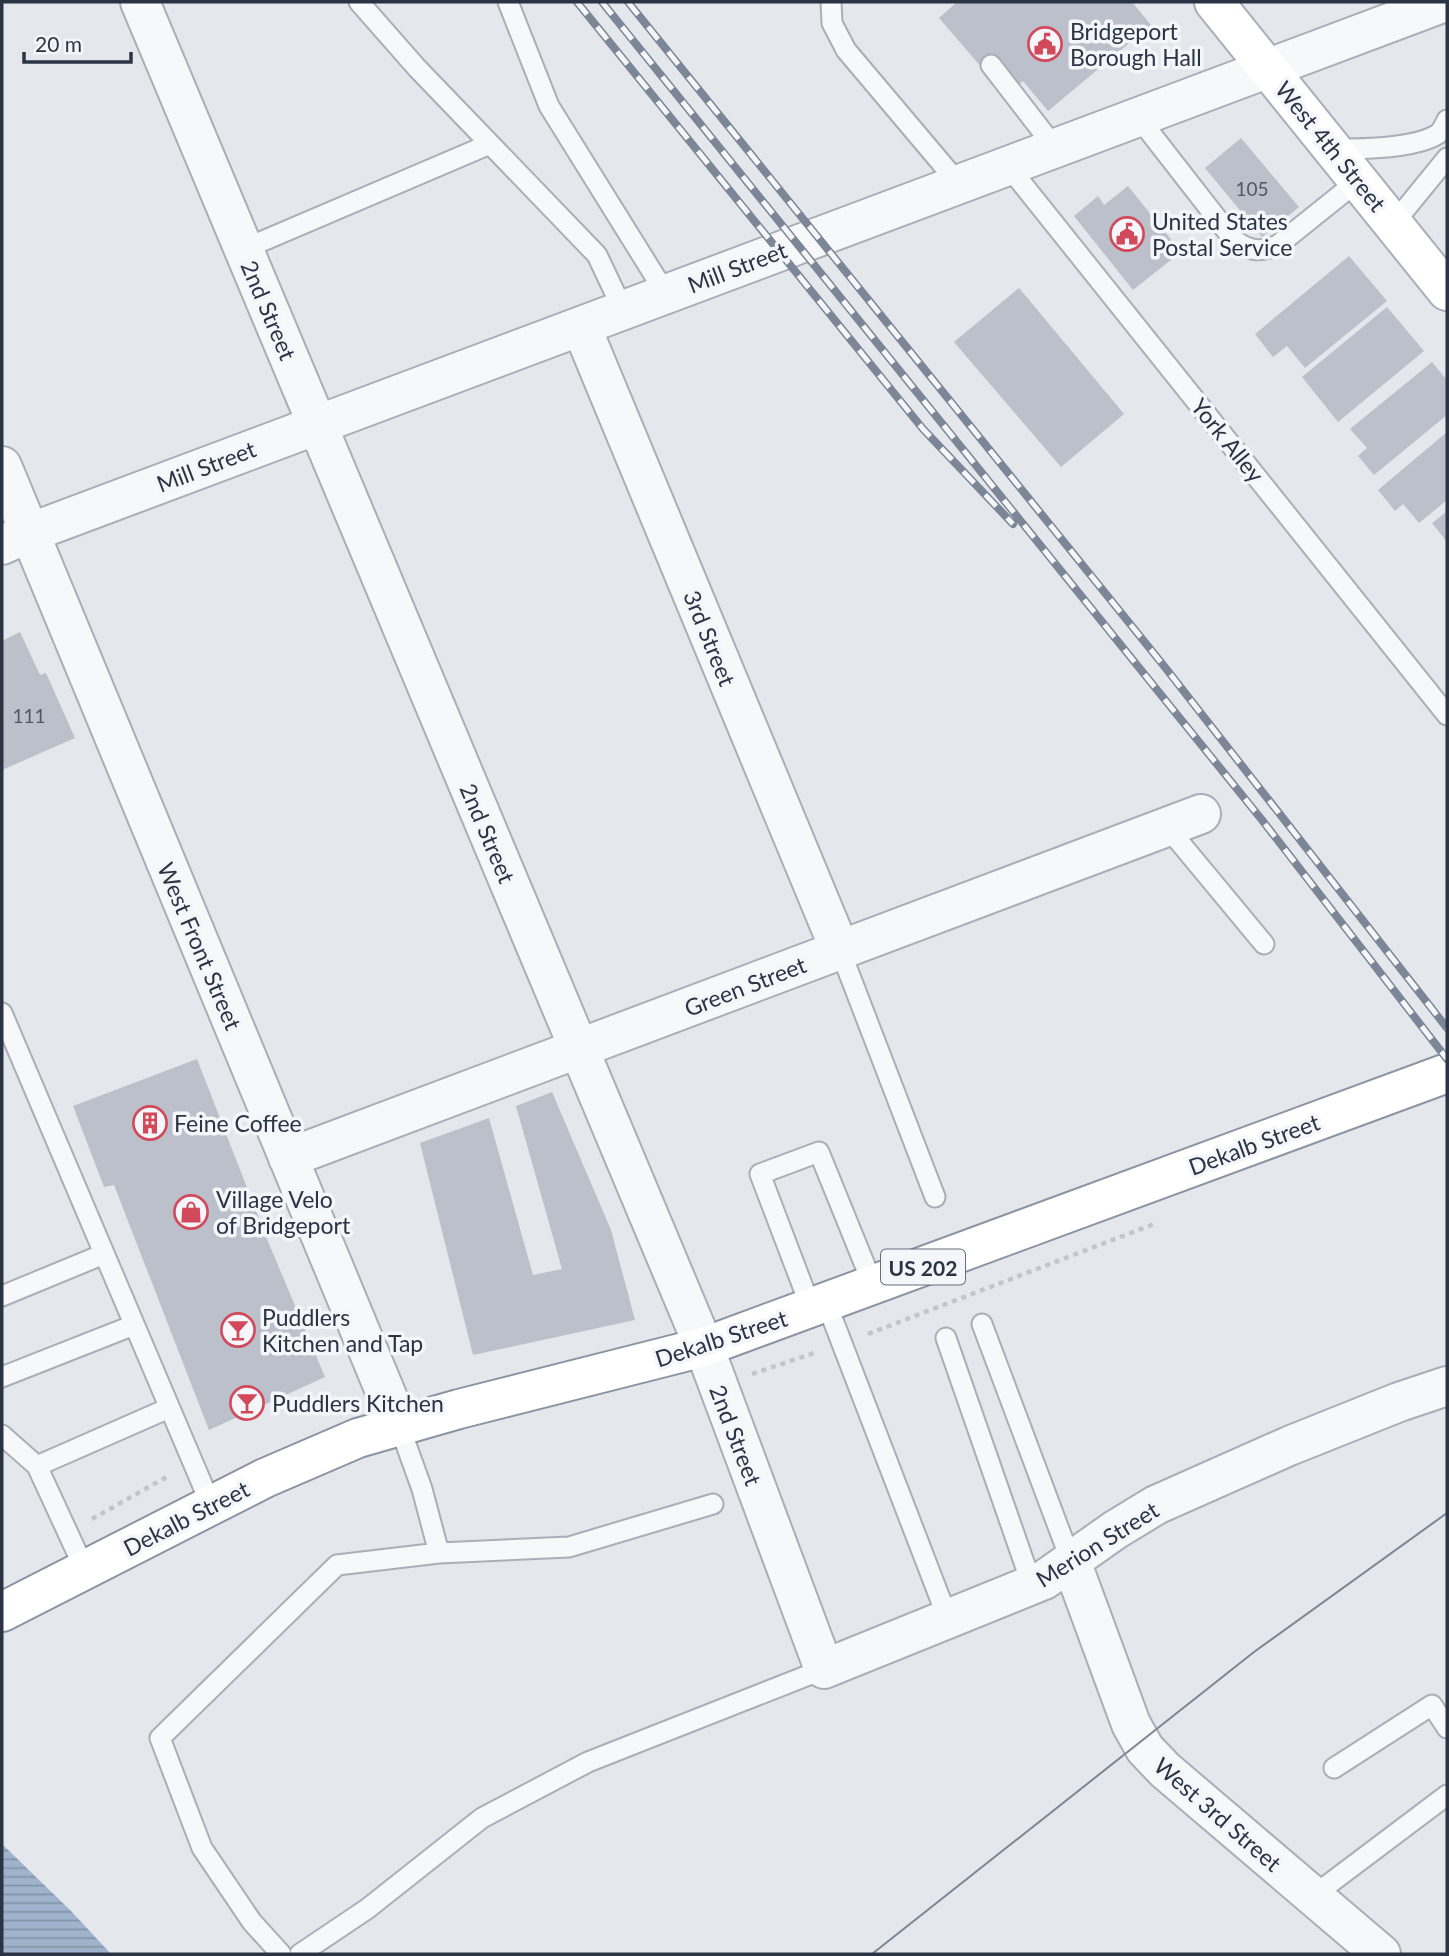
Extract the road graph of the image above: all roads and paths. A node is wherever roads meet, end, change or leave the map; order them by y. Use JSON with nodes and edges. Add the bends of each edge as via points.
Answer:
{"nodes":[{"id":1,"x":359,"y":2,"type":"edge"},
{"id":2,"x":508,"y":2,"type":"edge"},
{"id":3,"x":831,"y":2,"type":"edge"},
{"id":4,"x":1214,"y":2,"type":"edge"},
{"id":5,"x":1445,"y":2,"type":"edge"},
{"id":6,"x":149,"y":4,"type":"edge"},
{"id":7,"x":991,"y":65,"type":"dead end"},
{"id":8,"x":1268,"y":68,"type":"junction"},
{"id":9,"x":1138,"y":117,"type":"junction"},
{"id":10,"x":1444,"y":134,"type":"edge"},
{"id":11,"x":490,"y":144,"type":"junction"},
{"id":12,"x":1055,"y":148,"type":"junction"},
{"id":13,"x":1333,"y":149,"type":"junction"},
{"id":14,"x":1447,"y":158,"type":"edge"},
{"id":15,"x":1008,"y":166,"type":"junction"},
{"id":16,"x":1359,"y":180,"type":"junction"},
{"id":17,"x":959,"y":184,"type":"junction"},
{"id":18,"x":1394,"y":223,"type":"junction"},
{"id":19,"x":243,"y":248,"type":"junction"},
{"id":20,"x":1447,"y":291,"type":"edge"},
{"id":21,"x":666,"y":294,"type":"junction"},
{"id":22,"x":623,"y":310,"type":"junction"},
{"id":23,"x":581,"y":326,"type":"junction"},
{"id":24,"x":317,"y":425,"type":"junction"},
{"id":25,"x":2,"y":466,"type":"edge"},
{"id":26,"x":15,"y":539,"type":"edge"},
{"id":27,"x":1447,"y":715,"type":"edge"},
{"id":28,"x":1184,"y":821,"type":"joint"},
{"id":29,"x":1264,"y":944,"type":"dead end"},
{"id":30,"x":840,"y":950,"type":"junction"},
{"id":31,"x":2,"y":1013,"type":"edge"},
{"id":32,"x":578,"y":1048,"type":"junction"},
{"id":33,"x":1447,"y":1073,"type":"edge"},
{"id":34,"x":288,"y":1158,"type":"junction"},
{"id":35,"x":935,"y":1197,"type":"dead end"},
{"id":36,"x":104,"y":1254,"type":"junction"},
{"id":37,"x":873,"y":1285,"type":"junction"},
{"id":38,"x":2,"y":1296,"type":"edge"},
{"id":39,"x":818,"y":1305,"type":"junction"},
{"id":40,"x":982,"y":1324,"type":"dead end"},
{"id":41,"x":134,"y":1325,"type":"junction"},
{"id":42,"x":946,"y":1338,"type":"dead end"},
{"id":43,"x":704,"y":1347,"type":"junction"},
{"id":44,"x":2,"y":1377,"type":"edge"},
{"id":45,"x":1447,"y":1386,"type":"edge"},
{"id":46,"x":169,"y":1408,"type":"junction"},
{"id":47,"x":399,"y":1425,"type":"junction"},
{"id":48,"x":2,"y":1435,"type":"edge"},
{"id":49,"x":37,"y":1466,"type":"junction"},
{"id":50,"x":713,"y":1504,"type":"dead end"},
{"id":51,"x":211,"y":1505,"type":"junction"},
{"id":52,"x":439,"y":1553,"type":"junction"},
{"id":53,"x":1071,"y":1561,"type":"junction"},
{"id":54,"x":81,"y":1572,"type":"junction"},
{"id":55,"x":1032,"y":1585,"type":"junction"},
{"id":56,"x":2,"y":1612,"type":"edge"},
{"id":57,"x":948,"y":1619,"type":"junction"},
{"id":58,"x":824,"y":1669,"type":"junction"},
{"id":59,"x":1447,"y":1728,"type":"edge"},
{"id":60,"x":1334,"y":1768,"type":"dead end"},
{"id":61,"x":1447,"y":1795,"type":"edge"},
{"id":62,"x":1313,"y":1896,"type":"junction"},
{"id":63,"x":281,"y":1954,"type":"edge"},
{"id":64,"x":300,"y":1954,"type":"edge"},
{"id":65,"x":1381,"y":1954,"type":"edge"}],
"edges":[{"from":1,"to":11,"type":"lane"},
{"from":2,"to":21,"type":"lane","via":[[549,106]]},
{"from":3,"to":17,"type":"lane","via":[[832,23],[846,50]]},
{"from":4,"to":8,"type":"main road","name":"West 4th Street"},
{"from":5,"to":8,"type":"street","name":"Mill Street"},
{"from":6,"to":19,"type":"street","name":"2nd Street"},
{"from":7,"to":12,"type":"lane"},
{"from":8,"to":9,"type":"street","name":"Mill Street"},
{"from":8,"to":13,"type":"main road","name":"West 4th Street"},
{"from":9,"to":12,"type":"street","name":"Mill Street"},
{"from":9,"to":16,"type":"lane","via":[[1243,247],[1267,250],[1278,245]]},
{"from":10,"to":13,"type":"lane","via":[[1405,145]]},
{"from":11,"to":19,"type":"lane"},
{"from":11,"to":22,"type":"lane","via":[[597,255]]},
{"from":12,"to":15,"type":"street","name":"Mill Street"},
{"from":13,"to":16,"type":"main road","name":"West 4th Street"},
{"from":14,"to":18,"type":"lane"},
{"from":15,"to":17,"type":"street","name":"Mill Street"},
{"from":15,"to":27,"type":"lane","name":"York Alley"},
{"from":16,"to":18,"type":"main road","name":"West 4th Street"},
{"from":17,"to":21,"type":"street","name":"Mill Street"},
{"from":18,"to":20,"type":"main road","name":"West 4th Street"},
{"from":19,"to":24,"type":"street","name":"2nd Street"},
{"from":21,"to":22,"type":"street","name":"Mill Street"},
{"from":22,"to":23,"type":"street","name":"Mill Street"},
{"from":23,"to":24,"type":"street","name":"Mill Street"},
{"from":23,"to":30,"type":"street","name":"3rd Street"},
{"from":24,"to":26,"type":"street","name":"Mill Street"},
{"from":24,"to":32,"type":"street","name":"2nd Street"},
{"from":25,"to":26,"type":"street","name":"West Front Street"},
{"from":26,"to":34,"type":"street","name":"West Front Street"},
{"from":28,"to":29,"type":"lane"},
{"from":28,"to":30,"type":"street","name":"Green Street"},
{"from":30,"to":32,"type":"street","name":"Green Street"},
{"from":30,"to":35,"type":"lane"},
{"from":31,"to":36,"type":"lane"},
{"from":32,"to":34,"type":"street","name":"Green Street"},
{"from":32,"to":43,"type":"street","name":"2nd Street"},
{"from":33,"to":37,"type":"main road","name":"Dekalb Street","number":"US 202"},
{"from":34,"to":47,"type":"street","name":"West Front Street"},
{"from":36,"to":38,"type":"lane"},
{"from":36,"to":41,"type":"lane"},
{"from":37,"to":39,"type":"main road","name":"Dekalb Street","number":"US 202"},
{"from":37,"to":39,"type":"lane","via":[[819,1152],[760,1174]]},
{"from":39,"to":43,"type":"main road","name":"Dekalb Street","number":"US 202"},
{"from":39,"to":57,"type":"lane"},
{"from":40,"to":53,"type":"lane"},
{"from":41,"to":44,"type":"lane"},
{"from":41,"to":46,"type":"lane"},
{"from":42,"to":55,"type":"lane"},
{"from":43,"to":47,"type":"main road","name":"Dekalb Street","number":"US 202"},
{"from":43,"to":58,"type":"street","name":"2nd Street"},
{"from":45,"to":53,"type":"street","name":"Merion Street","via":[[1289,1446],[1156,1505]]},
{"from":46,"to":49,"type":"lane"},
{"from":46,"to":51,"type":"lane"},
{"from":47,"to":51,"type":"main road","name":"Dekalb Street","number":"US 202","via":[[315,1455]]},
{"from":47,"to":52,"type":"lane"},
{"from":48,"to":49,"type":"lane"},
{"from":49,"to":54,"type":"lane"},
{"from":50,"to":52,"type":"lane","via":[[569,1547]]},
{"from":51,"to":54,"type":"main road","name":"Dekalb Street","number":"US 202"},
{"from":52,"to":63,"type":"lane","via":[[337,1565],[160,1738],[202,1848],[252,1922]]},
{"from":53,"to":55,"type":"street","name":"Merion Street"},
{"from":53,"to":62,"type":"street","name":"West 3rd Street","via":[[1131,1724],[1145,1749]]},
{"from":54,"to":56,"type":"main road","name":"Dekalb Street","number":"US 202"},
{"from":55,"to":57,"type":"street","name":"Merion Street"},
{"from":57,"to":58,"type":"street","name":"Merion Street"},
{"from":58,"to":64,"type":"lane","via":[[588,1762],[482,1818],[367,1909]]},
{"from":59,"to":60,"type":"lane","via":[[1432,1705]]},
{"from":61,"to":62,"type":"lane"},
{"from":62,"to":65,"type":"street","name":"West 3rd Street"}]}
